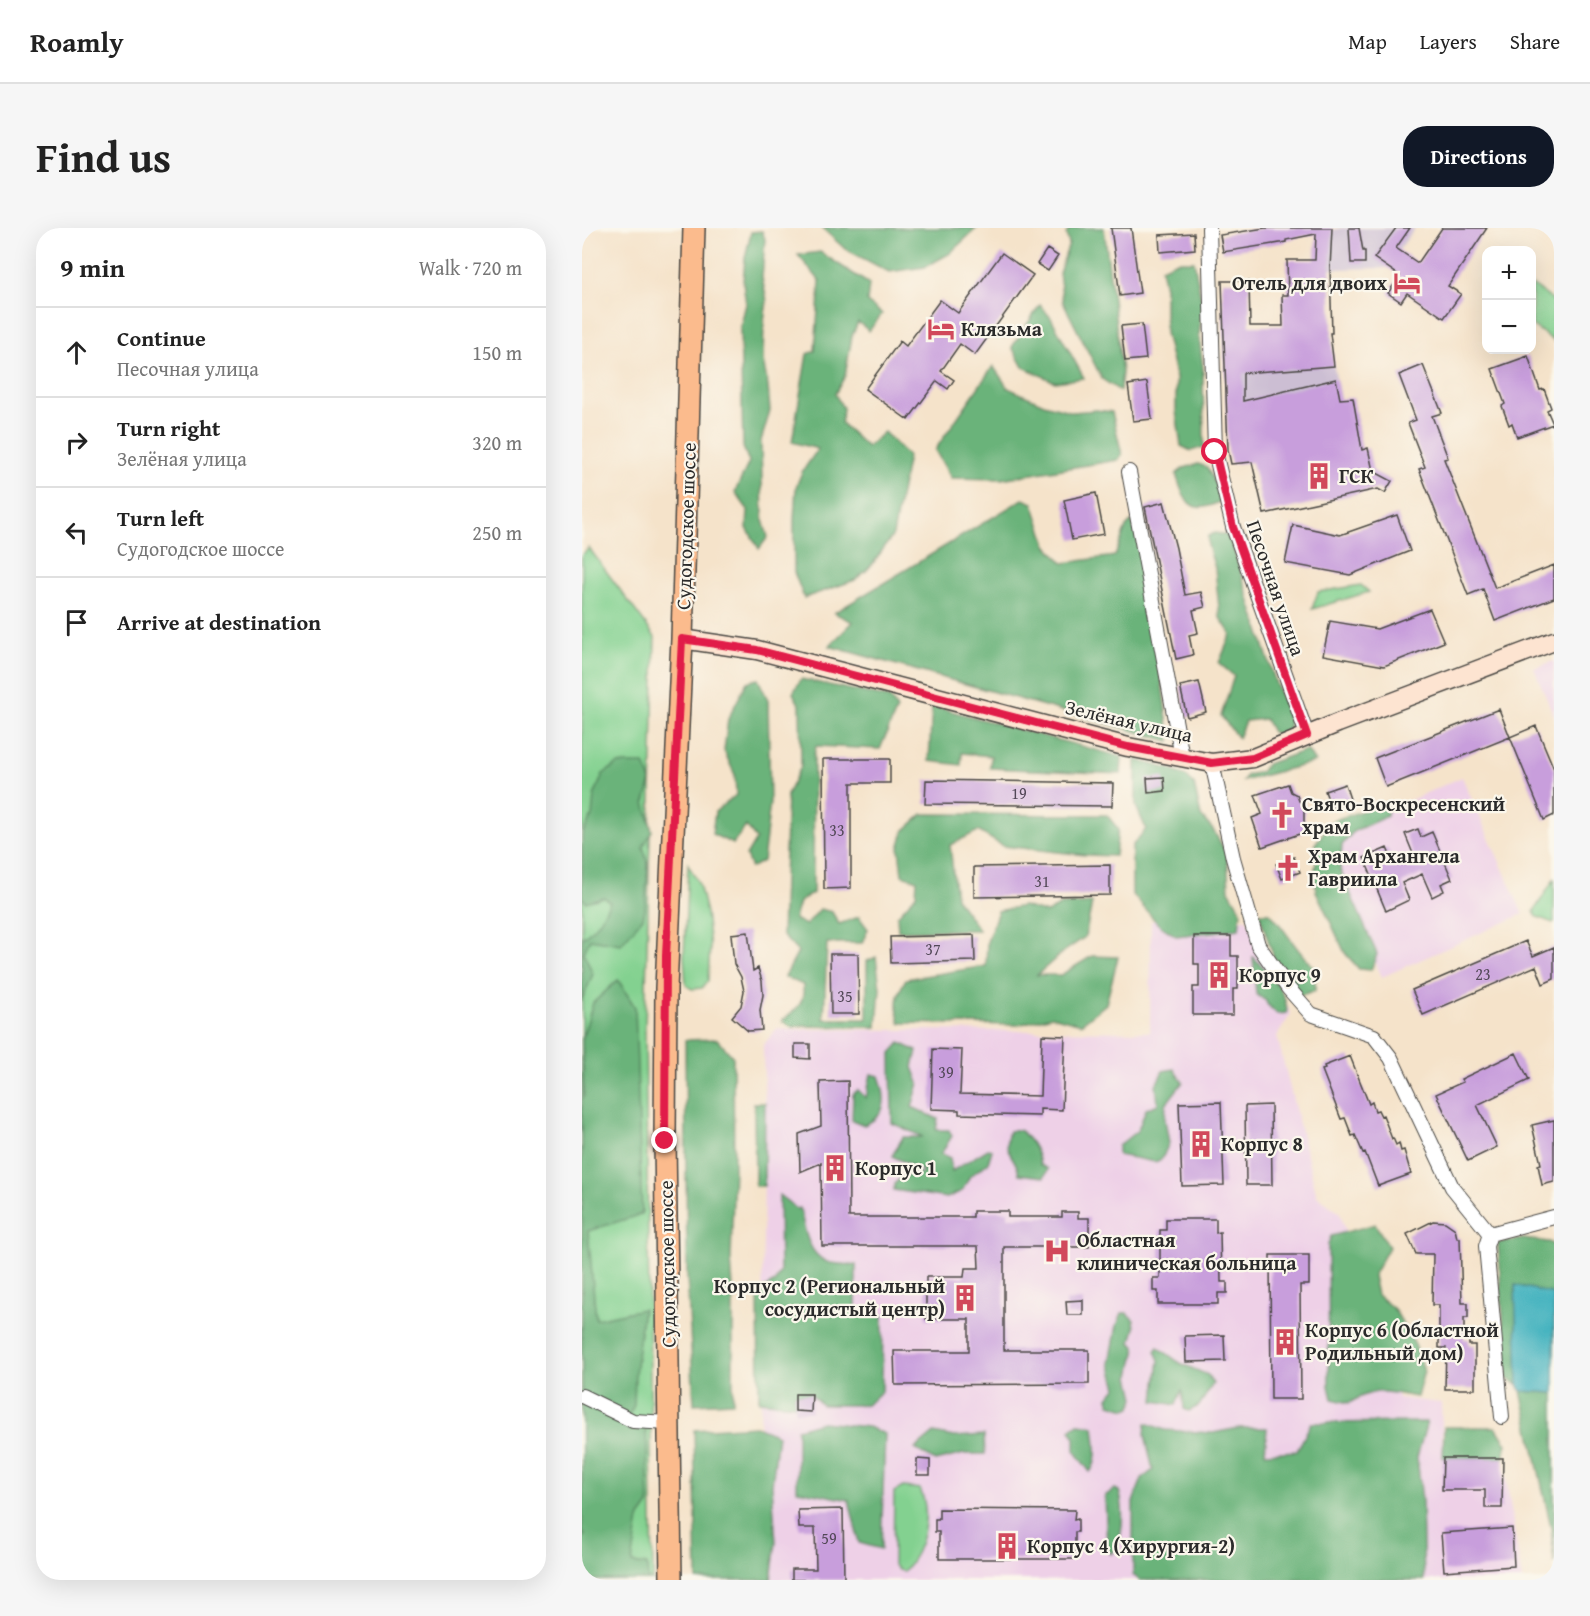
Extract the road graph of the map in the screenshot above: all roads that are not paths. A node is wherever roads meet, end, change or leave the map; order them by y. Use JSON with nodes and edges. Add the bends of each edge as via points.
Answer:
{"nodes":[{"id":1,"x":694,"y":228,"type":"edge"},
{"id":2,"x":1209,"y":228,"type":"edge"},
{"id":3,"x":1129,"y":472,"type":"dead end"},
{"id":4,"x":682,"y":639,"type":"junction"},
{"id":5,"x":1554,"y":641,"type":"edge"},
{"id":6,"x":1307,"y":735,"type":"junction"},
{"id":7,"x":1182,"y":756,"type":"junction"},
{"id":8,"x":1212,"y":763,"type":"junction"},
{"id":9,"x":1554,"y":1217,"type":"edge"},
{"id":10,"x":1490,"y":1234,"type":"junction"},
{"id":11,"x":582,"y":1396,"type":"edge"},
{"id":12,"x":1502,"y":1418,"type":"dead end"},
{"id":13,"x":669,"y":1423,"type":"junction"},
{"id":14,"x":671,"y":1580,"type":"edge"}],
"edges":[{"from":1,"to":4,"type":"main road","name":"Судогодское шоссе"},
{"from":2,"to":6,"type":"street","name":"Песочная улица","via":[[1215,452],[1233,527]]},
{"from":3,"to":7,"type":"street"},
{"from":4,"to":7,"type":"street","name":"Зелёная улица","via":[[757,650],[1128,747]]},
{"from":4,"to":13,"type":"main road","name":"Судогодское шоссе","via":[[666,988]]},
{"from":5,"to":6,"type":"street","name":"Зелёная улица"},
{"from":6,"to":8,"type":"street","name":"Зелёная улица","via":[[1253,758]]},
{"from":7,"to":8,"type":"street","name":"Зелёная улица"},
{"from":8,"to":10,"type":"street","via":[[1258,945],[1311,1014],[1374,1036],[1391,1058],[1452,1187]]},
{"from":9,"to":10,"type":"street"},
{"from":10,"to":12,"type":"street","via":[[1486,1246]]},
{"from":11,"to":13,"type":"street","via":[[633,1421]]},
{"from":13,"to":14,"type":"main road","name":"Судогодское шоссе"}]}
